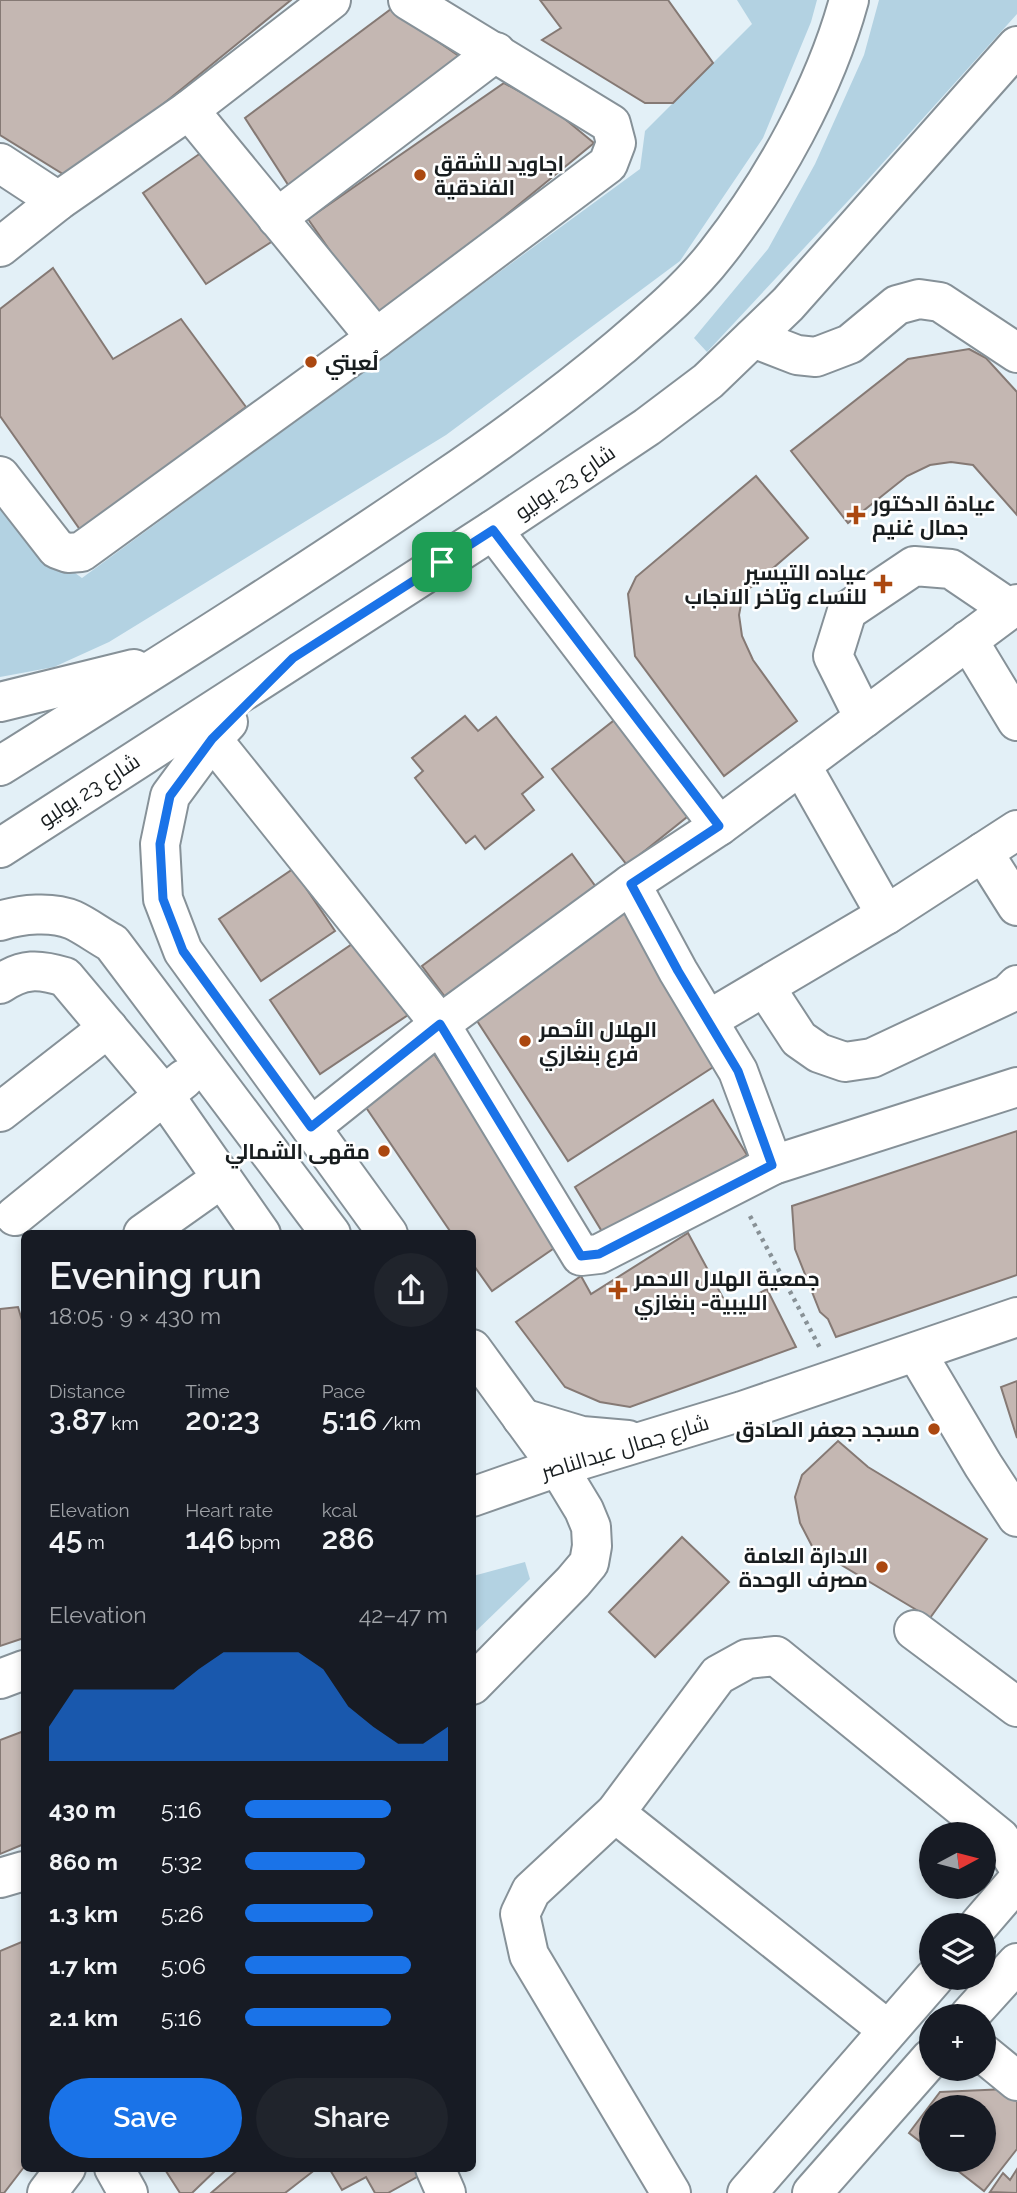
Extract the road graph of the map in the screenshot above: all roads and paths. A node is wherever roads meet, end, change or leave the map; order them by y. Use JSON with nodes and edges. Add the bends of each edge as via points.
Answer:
{"nodes":[{"id":1,"x":331,"y":0,"type":"edge"},
{"id":2,"x":408,"y":0,"type":"edge"},
{"id":3,"x":849,"y":0,"type":"edge"},
{"id":4,"x":1017,"y":46,"type":"edge"},
{"id":5,"x":496,"y":52,"type":"junction"},
{"id":6,"x":188,"y":110,"type":"junction"},
{"id":7,"x":0,"y":163,"type":"edge"},
{"id":8,"x":58,"y":201,"type":"junction"},
{"id":9,"x":277,"y":218,"type":"junction"},
{"id":10,"x":0,"y":247,"type":"edge"},
{"id":11,"x":376,"y":338,"type":"junction"},
{"id":12,"x":753,"y":338,"type":"junction"},
{"id":13,"x":1017,"y":353,"type":"edge"},
{"id":14,"x":0,"y":476,"type":"edge"},
{"id":15,"x":493,"y":530,"type":"junction"},
{"id":16,"x":1013,"y":607,"type":"edge"},
{"id":17,"x":968,"y":640,"type":"junction"},
{"id":18,"x":293,"y":658,"type":"junction"},
{"id":19,"x":170,"y":659,"type":"junction"},
{"id":20,"x":0,"y":702,"type":"edge"},
{"id":21,"x":864,"y":718,"type":"junction"},
{"id":22,"x":1017,"y":721,"type":"edge"},
{"id":23,"x":212,"y":739,"type":"junction"},
{"id":24,"x":801,"y":765,"type":"junction"},
{"id":25,"x":0,"y":766,"type":"edge"},
{"id":26,"x":719,"y":826,"type":"junction"},
{"id":27,"x":1017,"y":830,"type":"edge"},
{"id":28,"x":0,"y":848,"type":"edge"},
{"id":29,"x":983,"y":852,"type":"junction"},
{"id":30,"x":631,"y":884,"type":"junction"},
{"id":31,"x":1017,"y":906,"type":"edge"},
{"id":32,"x":886,"y":915,"type":"junction"},
{"id":33,"x":0,"y":922,"type":"edge"},
{"id":34,"x":0,"y":984,"type":"edge"},
{"id":35,"x":1017,"y":985,"type":"edge"},
{"id":36,"x":765,"y":987,"type":"junction"},
{"id":37,"x":708,"y":1020,"type":"junction"},
{"id":38,"x":440,"y":1024,"type":"junction"},
{"id":39,"x":108,"y":1028,"type":"junction"},
{"id":40,"x":242,"y":1032,"type":"junction"},
{"id":41,"x":203,"y":1063,"type":"junction"},
{"id":42,"x":1017,"y":1087,"type":"edge"},
{"id":43,"x":164,"y":1095,"type":"junction"},
{"id":44,"x":0,"y":1112,"type":"edge"},
{"id":45,"x":311,"y":1127,"type":"junction"},
{"id":46,"x":772,"y":1165,"type":"junction"},
{"id":47,"x":222,"y":1178,"type":"junction"},
{"id":48,"x":733,"y":1184,"type":"junction"},
{"id":49,"x":13,"y":1219,"type":"edge"},
{"id":50,"x":149,"y":1230,"type":"edge"},
{"id":51,"x":258,"y":1230,"type":"edge"},
{"id":52,"x":328,"y":1230,"type":"edge"},
{"id":53,"x":385,"y":1230,"type":"edge"},
{"id":54,"x":1017,"y":1317,"type":"edge"},
{"id":55,"x":916,"y":1352,"type":"junction"},
{"id":56,"x":476,"y":1355,"type":"edge"},
{"id":57,"x":836,"y":1379,"type":"junction"},
{"id":58,"x":522,"y":1418,"type":"junction"},
{"id":59,"x":647,"y":1441,"type":"junction"},
{"id":60,"x":558,"y":1467,"type":"junction"},
{"id":61,"x":476,"y":1496,"type":"edge"},
{"id":62,"x":1017,"y":1517,"type":"edge"},
{"id":63,"x":914,"y":1630,"type":"dead end"},
{"id":64,"x":21,"y":1671,"type":"edge"},
{"id":65,"x":0,"y":1679,"type":"edge"},
{"id":66,"x":476,"y":1681,"type":"edge"},
{"id":67,"x":1017,"y":1707,"type":"edge"},
{"id":68,"x":615,"y":1813,"type":"junction"},
{"id":69,"x":1017,"y":1865,"type":"edge"},
{"id":70,"x":21,"y":1872,"type":"edge"},
{"id":71,"x":0,"y":1878,"type":"edge"},
{"id":72,"x":1017,"y":1881,"type":"edge"},
{"id":73,"x":989,"y":1913,"type":"edge"},
{"id":74,"x":1017,"y":1963,"type":"edge"},
{"id":75,"x":923,"y":1990,"type":"edge"},
{"id":76,"x":980,"y":2004,"type":"edge"},
{"id":77,"x":888,"y":2030,"type":"junction"},
{"id":78,"x":996,"y":2063,"type":"edge"},
{"id":79,"x":919,"y":2072,"type":"edge"},
{"id":80,"x":1017,"y":2081,"type":"edge"},
{"id":81,"x":63,"y":2172,"type":"edge"},
{"id":82,"x":116,"y":2172,"type":"edge"},
{"id":83,"x":437,"y":2172,"type":"edge"},
{"id":84,"x":47,"y":2193,"type":"edge"},
{"id":85,"x":128,"y":2193,"type":"edge"},
{"id":86,"x":446,"y":2193,"type":"edge"},
{"id":87,"x":671,"y":2193,"type":"edge"},
{"id":88,"x":747,"y":2193,"type":"edge"},
{"id":89,"x":812,"y":2193,"type":"edge"}],
"edges":[{"from":1,"to":6,"type":"street"},
{"from":2,"to":5,"type":"street"},
{"from":3,"to":19,"type":"street","via":[[814,94],[774,173],[715,256],[657,316],[503,439]]},
{"from":4,"to":12,"type":"street","name":"شارع 23 يوليو"},
{"from":5,"to":9,"type":"street"},
{"from":5,"to":11,"type":"street","via":[[611,124],[616,143],[608,164]]},
{"from":6,"to":8,"type":"street"},
{"from":6,"to":9,"type":"street"},
{"from":7,"to":8,"type":"street"},
{"from":8,"to":10,"type":"street"},
{"from":9,"to":11,"type":"street"},
{"from":11,"to":14,"type":"street","via":[[81,552],[57,549]]},
{"from":12,"to":13,"type":"street","via":[[797,355],[816,357],[850,344],[897,305],[919,299],[940,302]]},
{"from":12,"to":15,"type":"street","name":"شارع 23 يوليو","via":[[708,381],[647,427]]},
{"from":15,"to":18,"type":"street","name":"شارع 23 يوليو"},
{"from":15,"to":26,"type":"street"},
{"from":16,"to":17,"type":"street"},
{"from":16,"to":21,"type":"street","via":[[951,569],[914,566],[847,611],[833,656]]},
{"from":17,"to":21,"type":"street"},
{"from":17,"to":22,"type":"street"},
{"from":18,"to":23,"type":"street"},
{"from":18,"to":28,"type":"street","name":"شارع 23 يوليو"},
{"from":19,"to":20,"type":"street"},
{"from":19,"to":25,"type":"street"},
{"from":21,"to":24,"type":"street"},
{"from":23,"to":38,"type":"street"},
{"from":23,"to":40,"type":"street","via":[[170,796],[160,844],[163,899],[183,951]]},
{"from":24,"to":26,"type":"street"},
{"from":24,"to":32,"type":"street"},
{"from":26,"to":30,"type":"street"},
{"from":27,"to":29,"type":"street"},
{"from":29,"to":31,"type":"street"},
{"from":29,"to":32,"type":"street"},
{"from":30,"to":37,"type":"street"},
{"from":30,"to":38,"type":"street"},
{"from":32,"to":36,"type":"street"},
{"from":33,"to":41,"type":"street","via":[[42,915],[70,919],[112,943]]},
{"from":34,"to":39,"type":"street","via":[[13,975],[42,970],[65,977]]},
{"from":35,"to":36,"type":"street","via":[[872,1058],[845,1062],[799,1039]]},
{"from":36,"to":37,"type":"street"},
{"from":37,"to":46,"type":"street","via":[[738,1071]]},
{"from":38,"to":45,"type":"street"},
{"from":38,"to":48,"type":"street","via":[[581,1256],[599,1254]]},
{"from":39,"to":43,"type":"street"},
{"from":39,"to":44,"type":"street"},
{"from":40,"to":41,"type":"street"},
{"from":40,"to":45,"type":"street"},
{"from":41,"to":43,"type":"street"},
{"from":41,"to":52,"type":"street"},
{"from":42,"to":46,"type":"street"},
{"from":43,"to":47,"type":"street"},
{"from":43,"to":49,"type":"street"},
{"from":45,"to":53,"type":"street"},
{"from":46,"to":48,"type":"street"},
{"from":47,"to":50,"type":"street"},
{"from":47,"to":51,"type":"street"},
{"from":48,"to":57,"type":"path"},
{"from":54,"to":55,"type":"street","name":"شارع جمال عبدالناصر"},
{"from":55,"to":57,"type":"street","name":"شارع جمال عبدالناصر"},
{"from":55,"to":62,"type":"street"},
{"from":56,"to":58,"type":"street"},
{"from":57,"to":59,"type":"street","name":"شارع جمال عبدالناصر"},
{"from":58,"to":59,"type":"street","via":[[582,1436]]},
{"from":58,"to":60,"type":"street"},
{"from":59,"to":60,"type":"street","name":"شارع جمال عبدالناصر"},
{"from":60,"to":61,"type":"street","name":"شارع جمال عبدالناصر"},
{"from":60,"to":66,"type":"street","via":[[591,1527],[589,1563]]},
{"from":63,"to":67,"type":"street"},
{"from":64,"to":65,"type":"street"},
{"from":68,"to":69,"type":"street","via":[[718,1675],[747,1659],[776,1656],[1000,1838]]},
{"from":68,"to":77,"type":"street"},
{"from":68,"to":87,"type":"street","via":[[531,1891],[520,1914],[529,1955]]},
{"from":70,"to":71,"type":"street"},
{"from":72,"to":73,"type":"street"},
{"from":74,"to":76,"type":"street"},
{"from":75,"to":77,"type":"street"},
{"from":77,"to":88,"type":"street"},
{"from":78,"to":80,"type":"street"},
{"from":79,"to":89,"type":"street"},
{"from":81,"to":84,"type":"street"},
{"from":82,"to":85,"type":"street"},
{"from":83,"to":86,"type":"street"}]}
